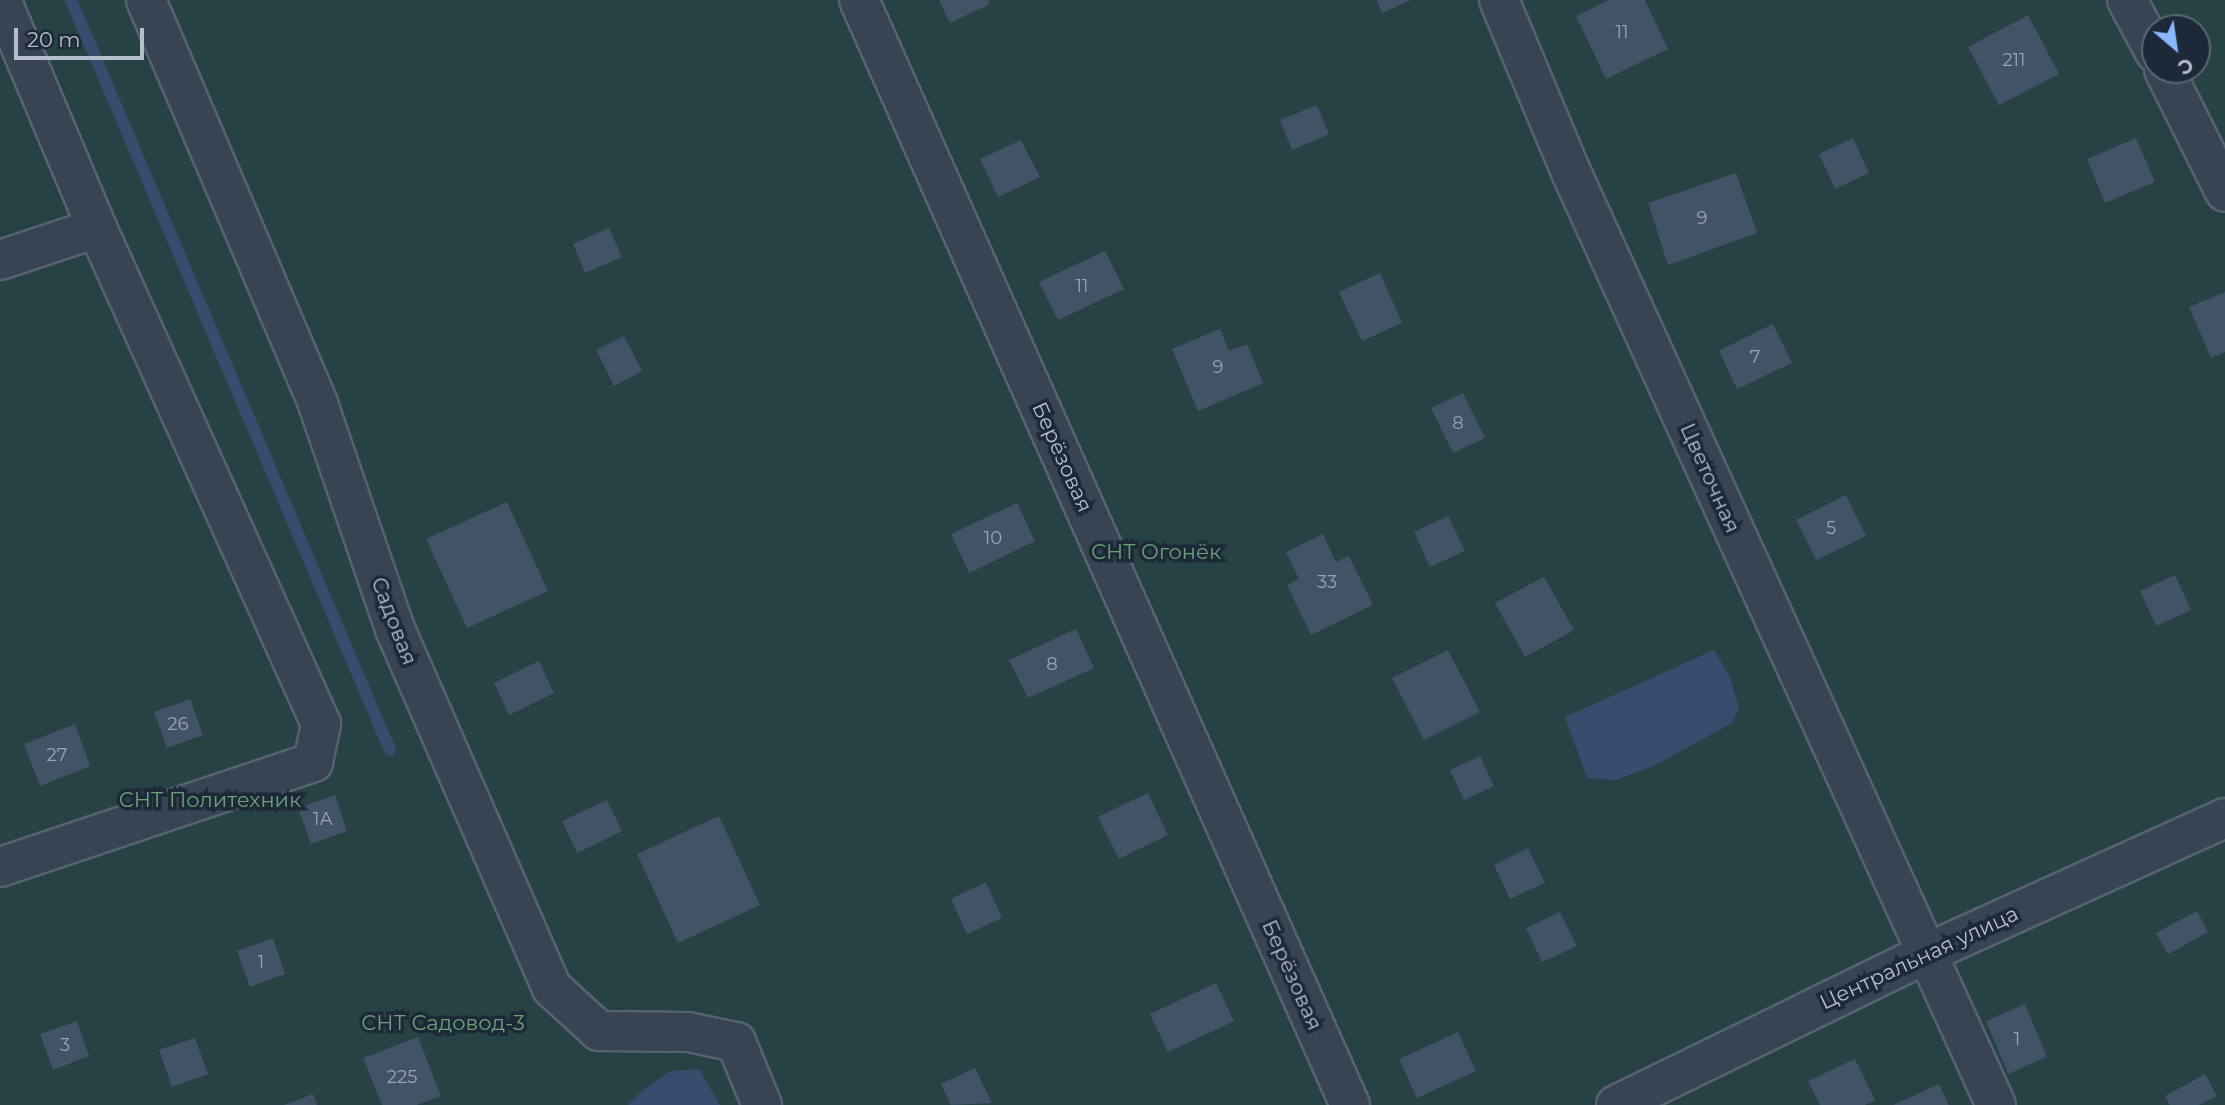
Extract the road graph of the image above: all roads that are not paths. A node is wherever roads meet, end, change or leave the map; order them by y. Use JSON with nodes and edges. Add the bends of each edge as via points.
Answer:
{"nodes":[{"id":1,"x":1,"y":0,"type":"edge"},
{"id":2,"x":146,"y":0,"type":"edge"},
{"id":3,"x":859,"y":0,"type":"edge"},
{"id":4,"x":1499,"y":0,"type":"edge"},
{"id":5,"x":2127,"y":0,"type":"edge"},
{"id":6,"x":2141,"y":26,"type":"edge"},
{"id":7,"x":2171,"y":84,"type":"edge"},
{"id":8,"x":2225,"y":192,"type":"edge"},
{"id":9,"x":97,"y":228,"type":"junction"},
{"id":10,"x":0,"y":260,"type":"edge"},
{"id":11,"x":2225,"y":818,"type":"edge"},
{"id":12,"x":0,"y":867,"type":"edge"},
{"id":13,"x":1926,"y":954,"type":"junction"},
{"id":14,"x":762,"y":1105,"type":"edge"},
{"id":15,"x":1350,"y":1105,"type":"edge"},
{"id":16,"x":1616,"y":1105,"type":"edge"},
{"id":17,"x":1996,"y":1105,"type":"edge"}],
"edges":[{"from":1,"to":9,"type":"street"},
{"from":2,"to":14,"type":"street","name":"Садовая","via":[[318,404],[395,629],[552,988],[599,1031],[688,1032],[736,1042]]},
{"from":3,"to":15,"type":"street","name":"Берёзовая"},
{"from":4,"to":13,"type":"street","name":"Цветочная","via":[[1577,184]]},
{"from":5,"to":6,"type":"street"},
{"from":7,"to":8,"type":"street"},
{"from":9,"to":10,"type":"street"},
{"from":9,"to":12,"type":"street","via":[[321,724],[313,762]]},
{"from":11,"to":13,"type":"street","name":"Центральная улица"},
{"from":13,"to":16,"type":"street","name":"Центральная улица"},
{"from":13,"to":17,"type":"street","name":"Цветочная"}]}
